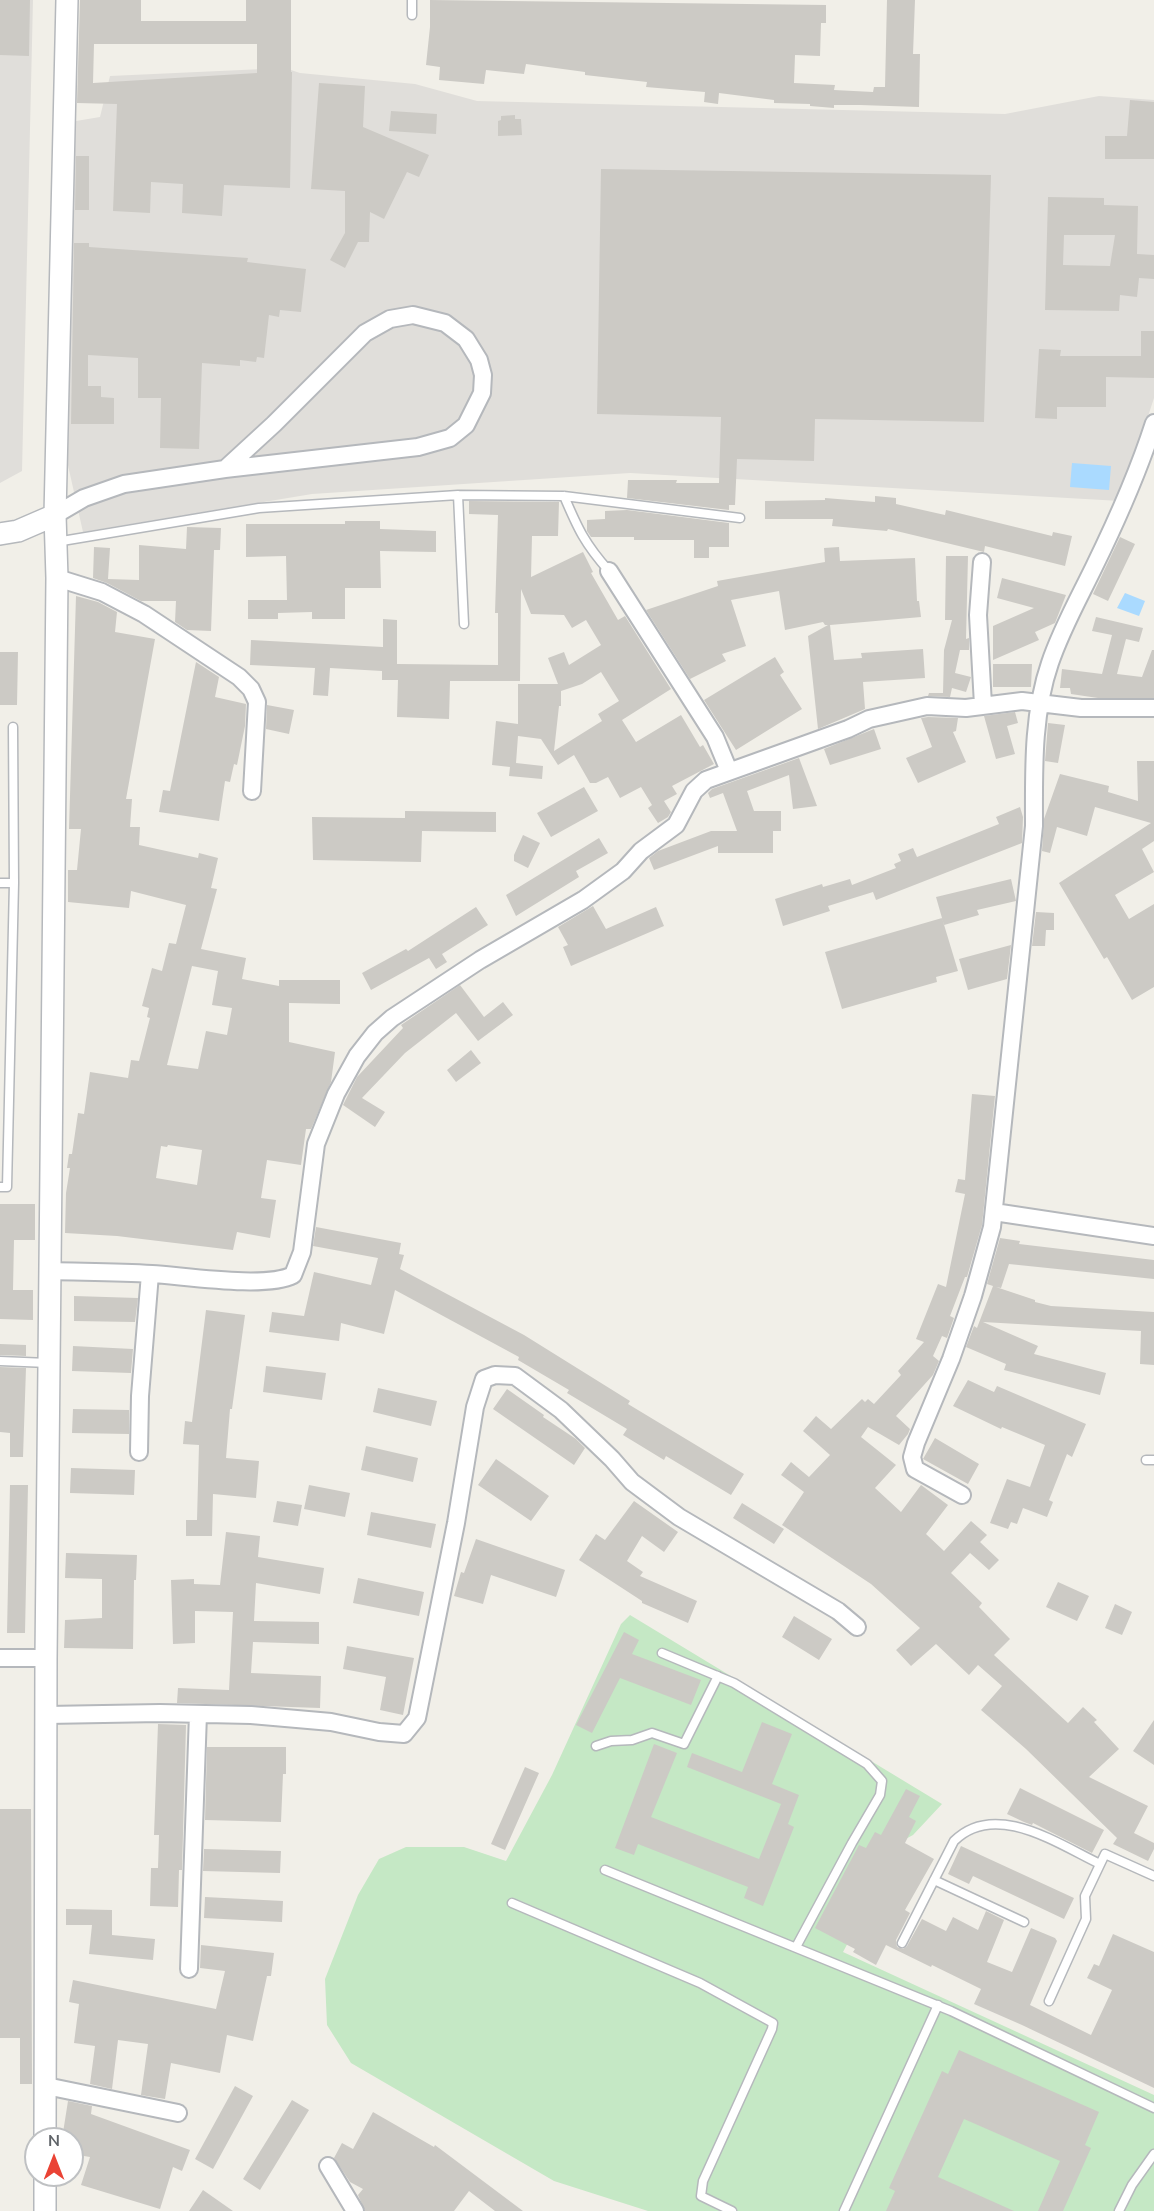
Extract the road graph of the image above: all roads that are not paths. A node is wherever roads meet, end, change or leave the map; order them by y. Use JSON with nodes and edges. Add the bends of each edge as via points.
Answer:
{"nodes":[{"id":1,"x":67,"y":0,"type":"edge"},
{"id":2,"x":412,"y":0,"type":"edge"},
{"id":3,"x":412,"y":15,"type":"dead end"},
{"id":4,"x":1154,"y":423,"type":"edge"},
{"id":5,"x":225,"y":470,"type":"junction"},
{"id":6,"x":458,"y":495,"type":"junction"},
{"id":7,"x":564,"y":496,"type":"junction"},
{"id":8,"x":55,"y":516,"type":"junction"},
{"id":9,"x":740,"y":518,"type":"dead end"},
{"id":10,"x":0,"y":534,"type":"edge"},
{"id":11,"x":56,"y":542,"type":"junction"},
{"id":12,"x":982,"y":562,"type":"dead end"},
{"id":13,"x":609,"y":571,"type":"joint"},
{"id":14,"x":57,"y":578,"type":"junction"},
{"id":15,"x":464,"y":624,"type":"dead end"},
{"id":16,"x":1040,"y":702,"type":"junction"},
{"id":17,"x":983,"y":705,"type":"junction"},
{"id":18,"x":1154,"y":708,"type":"edge"},
{"id":19,"x":13,"y":727,"type":"dead end"},
{"id":20,"x":729,"y":771,"type":"junction"},
{"id":21,"x":252,"y":791,"type":"dead end"},
{"id":22,"x":0,"y":883,"type":"edge"},
{"id":23,"x":14,"y":883,"type":"junction"},
{"id":24,"x":0,"y":1187,"type":"edge"},
{"id":25,"x":994,"y":1212,"type":"junction"},
{"id":26,"x":1154,"y":1236,"type":"edge"},
{"id":27,"x":50,"y":1271,"type":"junction"},
{"id":28,"x":150,"y":1274,"type":"junction"},
{"id":29,"x":0,"y":1361,"type":"edge"},
{"id":30,"x":50,"y":1363,"type":"junction"},
{"id":31,"x":140,"y":1452,"type":"dead end"},
{"id":32,"x":962,"y":1495,"type":"dead end"},
{"id":33,"x":857,"y":1627,"type":"dead end"},
{"id":34,"x":662,"y":1653,"type":"dead end"},
{"id":35,"x":0,"y":1658,"type":"edge"},
{"id":36,"x":46,"y":1658,"type":"junction"},
{"id":37,"x":718,"y":1676,"type":"junction"},
{"id":38,"x":47,"y":1714,"type":"junction"},
{"id":39,"x":198,"y":1714,"type":"junction"},
{"id":40,"x":597,"y":1746,"type":"dead end"},
{"id":41,"x":1100,"y":1864,"type":"junction"},
{"id":42,"x":605,"y":1870,"type":"dead end"},
{"id":43,"x":1154,"y":1876,"type":"edge"},
{"id":44,"x":934,"y":1880,"type":"junction"},
{"id":45,"x":512,"y":1903,"type":"dead end"},
{"id":46,"x":1024,"y":1922,"type":"dead end"},
{"id":47,"x":902,"y":1943,"type":"dead end"},
{"id":48,"x":796,"y":1947,"type":"junction"},
{"id":49,"x":189,"y":1969,"type":"dead end"},
{"id":50,"x":1049,"y":2001,"type":"dead end"},
{"id":51,"x":938,"y":2005,"type":"junction"},
{"id":52,"x":46,"y":2086,"type":"junction"},
{"id":53,"x":1154,"y":2108,"type":"edge"},
{"id":54,"x":178,"y":2113,"type":"dead end"},
{"id":55,"x":45,"y":2127,"type":"edge"},
{"id":56,"x":1154,"y":2154,"type":"edge"},
{"id":57,"x":327,"y":2166,"type":"dead end"},
{"id":58,"x":45,"y":2187,"type":"edge"},
{"id":59,"x":45,"y":2211,"type":"edge"},
{"id":60,"x":355,"y":2211,"type":"edge"},
{"id":61,"x":732,"y":2211,"type":"edge"},
{"id":62,"x":844,"y":2211,"type":"edge"},
{"id":63,"x":1119,"y":2211,"type":"edge"}],
"edges":[{"from":1,"to":8,"type":"street"},
{"from":2,"to":3,"type":"lane"},
{"from":4,"to":16,"type":"street","via":[[1120,512],[1063,631]]},
{"from":5,"to":5,"type":"street","via":[[365,333],[390,319],[413,315],[445,322],[466,339],[479,360],[482,393],[466,425],[450,438],[418,447]]},
{"from":5,"to":8,"type":"street","via":[[124,484],[84,498]]},
{"from":6,"to":7,"type":"lane"},
{"from":6,"to":11,"type":"lane","via":[[259,508]]},
{"from":6,"to":15,"type":"lane"},
{"from":7,"to":9,"type":"lane"},
{"from":7,"to":13,"type":"lane","via":[[580,533]]},
{"from":8,"to":10,"type":"street"},
{"from":8,"to":11,"type":"street"},
{"from":11,"to":14,"type":"street"},
{"from":12,"to":17,"type":"street","via":[[978,615]]},
{"from":13,"to":20,"type":"street","via":[[715,737]]},
{"from":14,"to":21,"type":"street","via":[[102,592],[144,614],[239,676],[251,689],[256,702]]},
{"from":14,"to":27,"type":"street"},
{"from":16,"to":17,"type":"street"},
{"from":16,"to":18,"type":"street","via":[[1081,708]]},
{"from":16,"to":25,"type":"street","via":[[1034,826]]},
{"from":17,"to":20,"type":"street","via":[[927,706],[868,719]]},
{"from":19,"to":23,"type":"lane"},
{"from":20,"to":28,"type":"street","via":[[706,780],[694,791],[676,825],[584,900],[480,960],[375,1033],[357,1056],[321,1127],[302,1252],[293,1275],[283,1281],[259,1282]]},
{"from":22,"to":23,"type":"lane"},
{"from":23,"to":24,"type":"lane","via":[[7,1187]]},
{"from":25,"to":26,"type":"street"},
{"from":25,"to":32,"type":"street","via":[[973,1296],[912,1457],[915,1469]]},
{"from":27,"to":28,"type":"street"},
{"from":27,"to":30,"type":"street"},
{"from":28,"to":31,"type":"street","via":[[140,1396]]},
{"from":29,"to":30,"type":"lane"},
{"from":30,"to":36,"type":"street"},
{"from":33,"to":39,"type":"street","via":[[838,1611],[679,1517],[632,1482],[561,1410],[515,1376],[495,1375],[484,1379],[475,1407],[417,1719],[404,1734],[331,1722]]},
{"from":34,"to":37,"type":"lane"},
{"from":35,"to":36,"type":"street"},
{"from":36,"to":38,"type":"street"},
{"from":37,"to":40,"type":"lane","via":[[684,1744],[652,1733]]},
{"from":37,"to":48,"type":"lane","via":[[867,1764],[882,1781],[880,1795]]},
{"from":38,"to":39,"type":"street"},
{"from":38,"to":52,"type":"street"},
{"from":39,"to":49,"type":"street"},
{"from":41,"to":43,"type":"lane","via":[[1105,1854]]},
{"from":41,"to":44,"type":"lane","via":[[1025,1829],[1001,1823],[964,1832],[954,1841]]},
{"from":41,"to":50,"type":"lane","via":[[1085,1896],[1086,1918]]},
{"from":42,"to":48,"type":"lane"},
{"from":44,"to":46,"type":"lane"},
{"from":44,"to":47,"type":"lane"},
{"from":45,"to":61,"type":"lane","via":[[700,1983],[773,2023],[703,2181],[701,2196]]},
{"from":48,"to":51,"type":"lane"},
{"from":51,"to":53,"type":"lane"},
{"from":51,"to":62,"type":"lane"},
{"from":52,"to":54,"type":"street"},
{"from":52,"to":55,"type":"street"},
{"from":56,"to":63,"type":"lane"},
{"from":57,"to":60,"type":"street"},
{"from":58,"to":59,"type":"street"}]}
